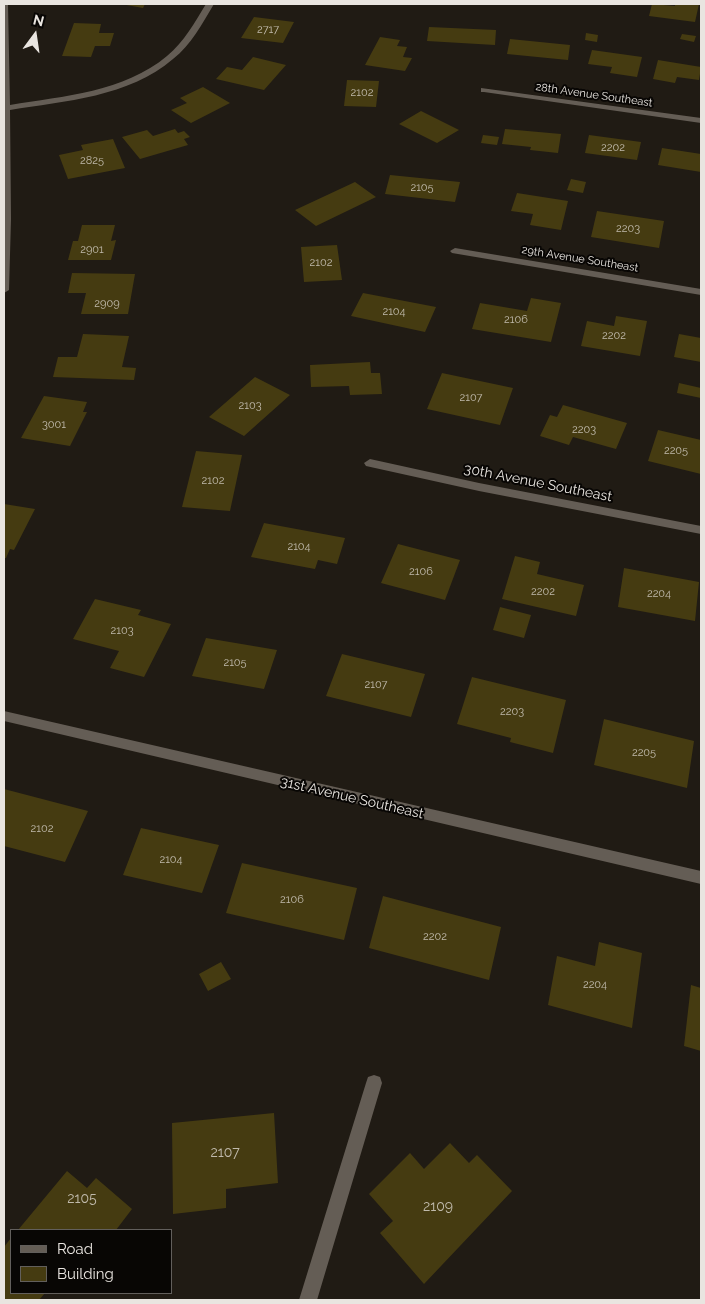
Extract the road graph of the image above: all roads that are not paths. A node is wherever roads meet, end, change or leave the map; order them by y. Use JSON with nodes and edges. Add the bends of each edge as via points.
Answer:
{"nodes":[{"id":1,"x":210,"y":4,"type":"edge"},
{"id":2,"x":4,"y":6,"type":"edge"},
{"id":3,"x":484,"y":90,"type":"dead end"},
{"id":4,"x":6,"y":108,"type":"junction"},
{"id":5,"x":701,"y":121,"type":"edge"},
{"id":6,"x":455,"y":251,"type":"dead end"},
{"id":7,"x":4,"y":290,"type":"edge"},
{"id":8,"x":701,"y":292,"type":"edge"},
{"id":9,"x":370,"y":463,"type":"dead end"},
{"id":10,"x":701,"y":530,"type":"edge"},
{"id":11,"x":4,"y":716,"type":"edge"},
{"id":12,"x":701,"y":878,"type":"edge"},
{"id":13,"x":374,"y":1083,"type":"dead end"},
{"id":14,"x":308,"y":1300,"type":"edge"}],
"edges":[{"from":1,"to":4,"type":"street","via":[[187,41],[166,61],[128,83],[102,91]]},
{"from":2,"to":4,"type":"street"},
{"from":3,"to":5,"type":"street","name":"28th Avenue Southeast"},
{"from":4,"to":7,"type":"street"},
{"from":6,"to":8,"type":"street","name":"29th Avenue Southeast"},
{"from":9,"to":10,"type":"street","name":"30th Avenue Southeast"},
{"from":11,"to":12,"type":"street","name":"31st Avenue Southeast"},
{"from":13,"to":14,"type":"street"}]}
